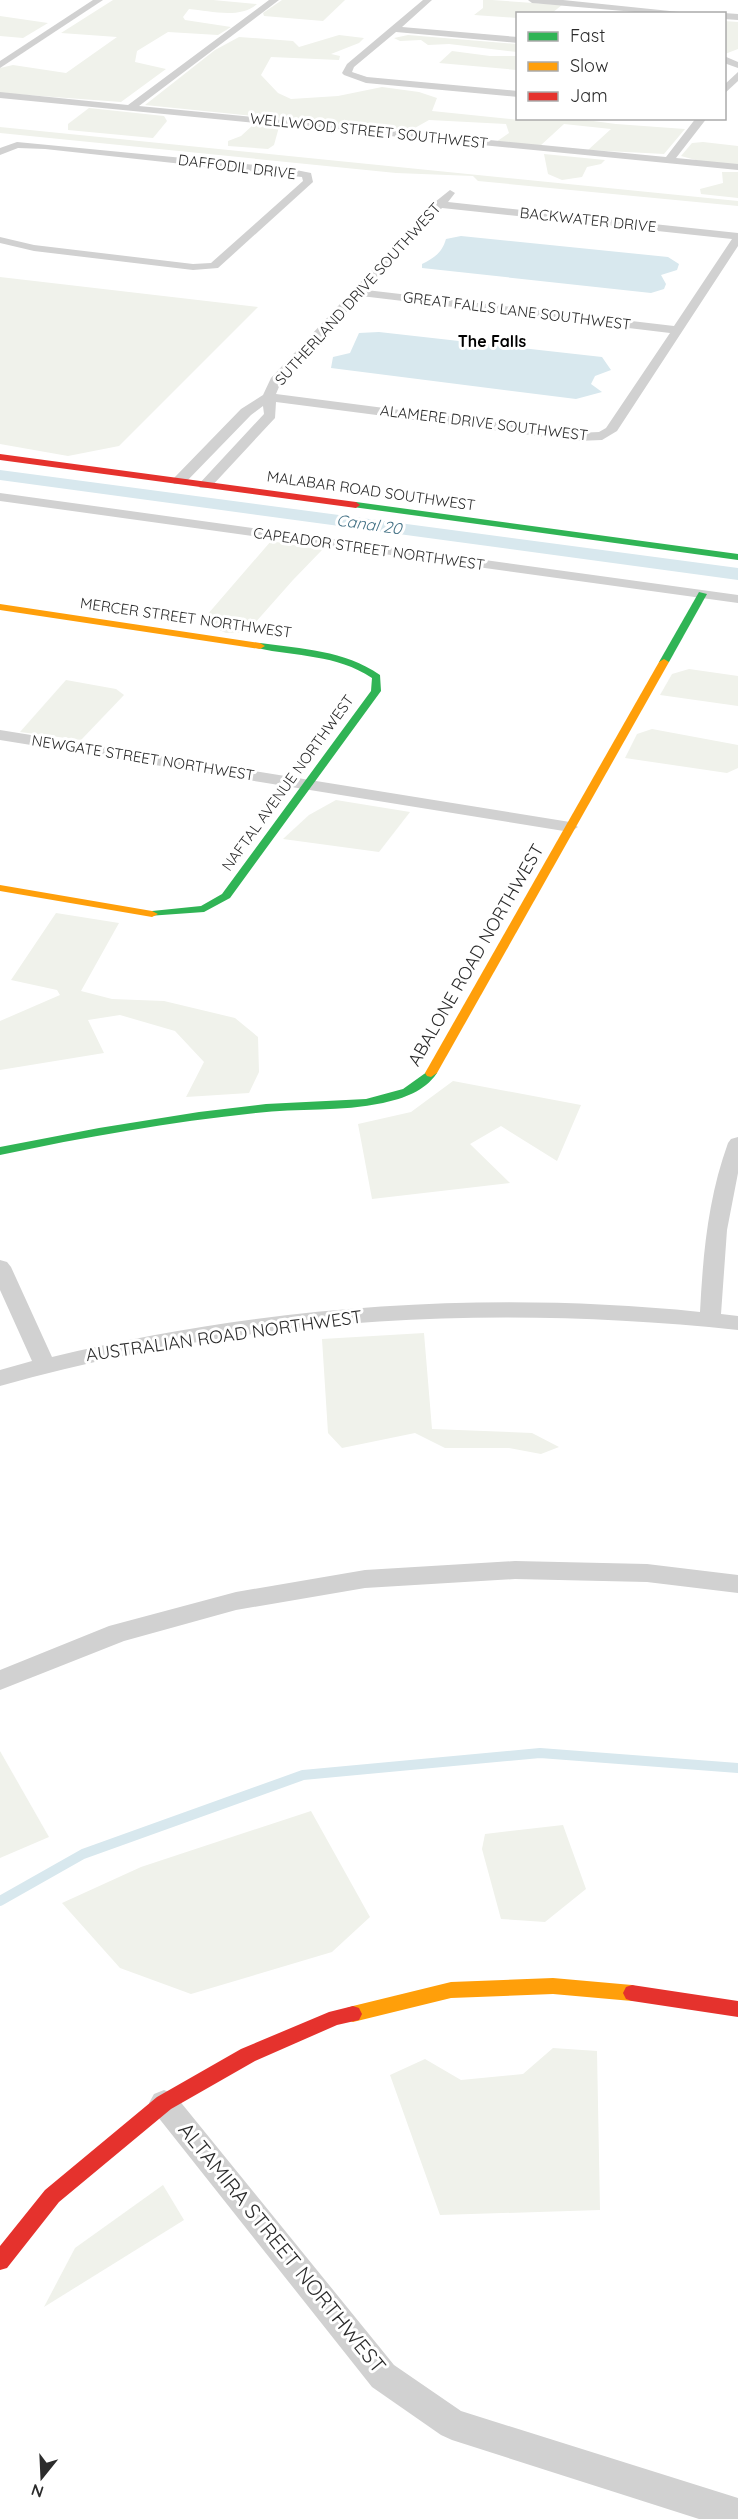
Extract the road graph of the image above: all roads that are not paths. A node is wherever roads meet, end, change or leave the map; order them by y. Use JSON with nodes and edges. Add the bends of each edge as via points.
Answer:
{"nodes":[{"id":1,"x":99,"y":0,"type":"edge"},
{"id":2,"x":275,"y":0,"type":"edge"},
{"id":3,"x":428,"y":0,"type":"edge"},
{"id":4,"x":532,"y":0,"type":"edge"},
{"id":5,"x":673,"y":12,"type":"edge"},
{"id":6,"x":394,"y":29,"type":"junction"},
{"id":7,"x":516,"y":40,"type":"edge"},
{"id":8,"x":0,"y":65,"type":"edge"},
{"id":9,"x":738,"y":75,"type":"edge"},
{"id":10,"x":726,"y":89,"type":"edge"},
{"id":11,"x":516,"y":94,"type":"edge"},
{"id":12,"x":0,"y":95,"type":"edge"},
{"id":13,"x":130,"y":108,"type":"junction"},
{"id":14,"x":700,"y":120,"type":"edge"},
{"id":15,"x":0,"y":152,"type":"edge"},
{"id":16,"x":669,"y":160,"type":"junction"},
{"id":17,"x":738,"y":167,"type":"edge"},
{"id":18,"x":450,"y":193,"type":"dead end"},
{"id":19,"x":439,"y":204,"type":"junction"},
{"id":20,"x":738,"y":237,"type":"edge"},
{"id":21,"x":0,"y":240,"type":"edge"},
{"id":22,"x":357,"y":292,"type":"junction"},
{"id":23,"x":677,"y":330,"type":"junction"},
{"id":24,"x":269,"y":397,"type":"junction"},
{"id":25,"x":0,"y":458,"type":"edge"},
{"id":26,"x":179,"y":481,"type":"junction"},
{"id":27,"x":205,"y":485,"type":"junction"},
{"id":28,"x":0,"y":497,"type":"edge"},
{"id":29,"x":738,"y":557,"type":"edge"},
{"id":30,"x":702,"y":594,"type":"junction"},
{"id":31,"x":738,"y":599,"type":"edge"},
{"id":32,"x":0,"y":607,"type":"edge"},
{"id":33,"x":366,"y":668,"type":"joint"},
{"id":34,"x":0,"y":735,"type":"edge"},
{"id":35,"x":306,"y":784,"type":"junction"},
{"id":36,"x":570,"y":827,"type":"junction"},
{"id":37,"x":0,"y":888,"type":"edge"},
{"id":38,"x":738,"y":1143,"type":"edge"},
{"id":39,"x":0,"y":1151,"type":"edge"},
{"id":40,"x":0,"y":1267,"type":"edge"},
{"id":41,"x":710,"y":1320,"type":"junction"},
{"id":42,"x":738,"y":1323,"type":"edge"},
{"id":43,"x":44,"y":1364,"type":"junction"},
{"id":44,"x":0,"y":1378,"type":"edge"},
{"id":45,"x":738,"y":1584,"type":"edge"},
{"id":46,"x":0,"y":1680,"type":"edge"},
{"id":47,"x":738,"y":2009,"type":"edge"},
{"id":48,"x":164,"y":2103,"type":"junction"},
{"id":49,"x":0,"y":2261,"type":"edge"},
{"id":50,"x":738,"y":2515,"type":"edge"}],
"edges":[{"from":1,"to":8,"type":"street"},
{"from":2,"to":13,"type":"street"},
{"from":3,"to":6,"type":"street"},
{"from":4,"to":5,"type":"street"},
{"from":6,"to":7,"type":"street"},
{"from":6,"to":11,"type":"street","via":[[350,66],[347,73],[366,80]]},
{"from":9,"to":10,"type":"street"},
{"from":12,"to":13,"type":"street","name":"WELLWOOD STREET SOUTHWEST"},
{"from":13,"to":16,"type":"street","name":"WELLWOOD STREET SOUTHWEST"},
{"from":14,"to":16,"type":"street"},
{"from":15,"to":21,"type":"street","name":"DAFFODIL DRIVE","via":[[17,145],[45,146],[286,171],[309,178],[214,266],[193,267],[34,248]]},
{"from":16,"to":17,"type":"street","name":"WELLWOOD STREET SOUTHWEST"},
{"from":18,"to":19,"type":"street","name":"SUTHERLAND DRIVE SOUTHWEST"},
{"from":19,"to":20,"type":"street","name":"BACKWATER DRIVE"},
{"from":19,"to":22,"type":"street","name":"SUTHERLAND DRIVE SOUTHWEST"},
{"from":20,"to":23,"type":"street","name":"ALAMERE DRIVE SOUTHWEST"},
{"from":22,"to":23,"type":"street","name":"GREAT FALLS LANE SOUTHWEST"},
{"from":22,"to":24,"type":"street","name":"SUTHERLAND DRIVE SOUTHWEST","via":[[275,381]]},
{"from":23,"to":24,"type":"street","name":"ALAMERE DRIVE SOUTHWEST","via":[[611,431],[602,436],[576,437]]},
{"from":24,"to":26,"type":"street","name":"SUTHERLAND DRIVE SOUTHWEST","via":[[246,412]]},
{"from":24,"to":27,"type":"street","name":"SUTHERLAND DRIVE SOUTHWEST","via":[[270,415]]},
{"from":25,"to":26,"type":"street","name":"MALABAR ROAD SOUTHWEST"},
{"from":26,"to":27,"type":"street","name":"MALABAR ROAD SOUTHWEST"},
{"from":27,"to":29,"type":"street","name":"MALABAR ROAD SOUTHWEST"},
{"from":28,"to":30,"type":"street","name":"CAPEADOR STREET NORTHWEST"},
{"from":30,"to":31,"type":"street","name":"CAPEADOR STREET NORTHWEST"},
{"from":30,"to":36,"type":"street","name":"ABALONE ROAD NORTHWEST"},
{"from":32,"to":33,"type":"street","name":"MERCER STREET NORTHWEST","via":[[342,658]]},
{"from":33,"to":35,"type":"street","name":"NAFTAL AVENUE NORTHWEST","via":[[377,677],[376,691]]},
{"from":34,"to":35,"type":"street","name":"NEWGATE STREET NORTHWEST"},
{"from":35,"to":36,"type":"street","name":"NEWGATE STREET NORTHWEST"},
{"from":35,"to":37,"type":"street","name":"NAFTAL AVENUE NORTHWEST","via":[[226,896],[204,909],[156,915]]},
{"from":36,"to":39,"type":"street","name":"ABALONE ROAD NORTHWEST","via":[[426,1080],[400,1095],[368,1102],[267,1108],[99,1130]]},
{"from":38,"to":41,"type":"street","via":[[730,1162],[714,1240]]},
{"from":40,"to":43,"type":"street"},
{"from":41,"to":42,"type":"street","name":"AUSTRALIAN ROAD NORTHWEST"},
{"from":41,"to":43,"type":"street","name":"AUSTRALIAN ROAD NORTHWEST","via":[[604,1311],[464,1309],[339,1316]]},
{"from":43,"to":44,"type":"street","name":"AUSTRALIAN ROAD NORTHWEST"},
{"from":45,"to":46,"type":"street","via":[[647,1573],[515,1570],[365,1579],[236,1601],[118,1633]]},
{"from":47,"to":48,"type":"street","via":[[659,1996],[553,1986],[451,1990],[335,2018],[248,2055]]},
{"from":48,"to":49,"type":"street","via":[[52,2196]]},
{"from":48,"to":50,"type":"street","name":"ALTAMIRA STREET NORTHWEST","via":[[391,2382],[452,2424]]}]}
